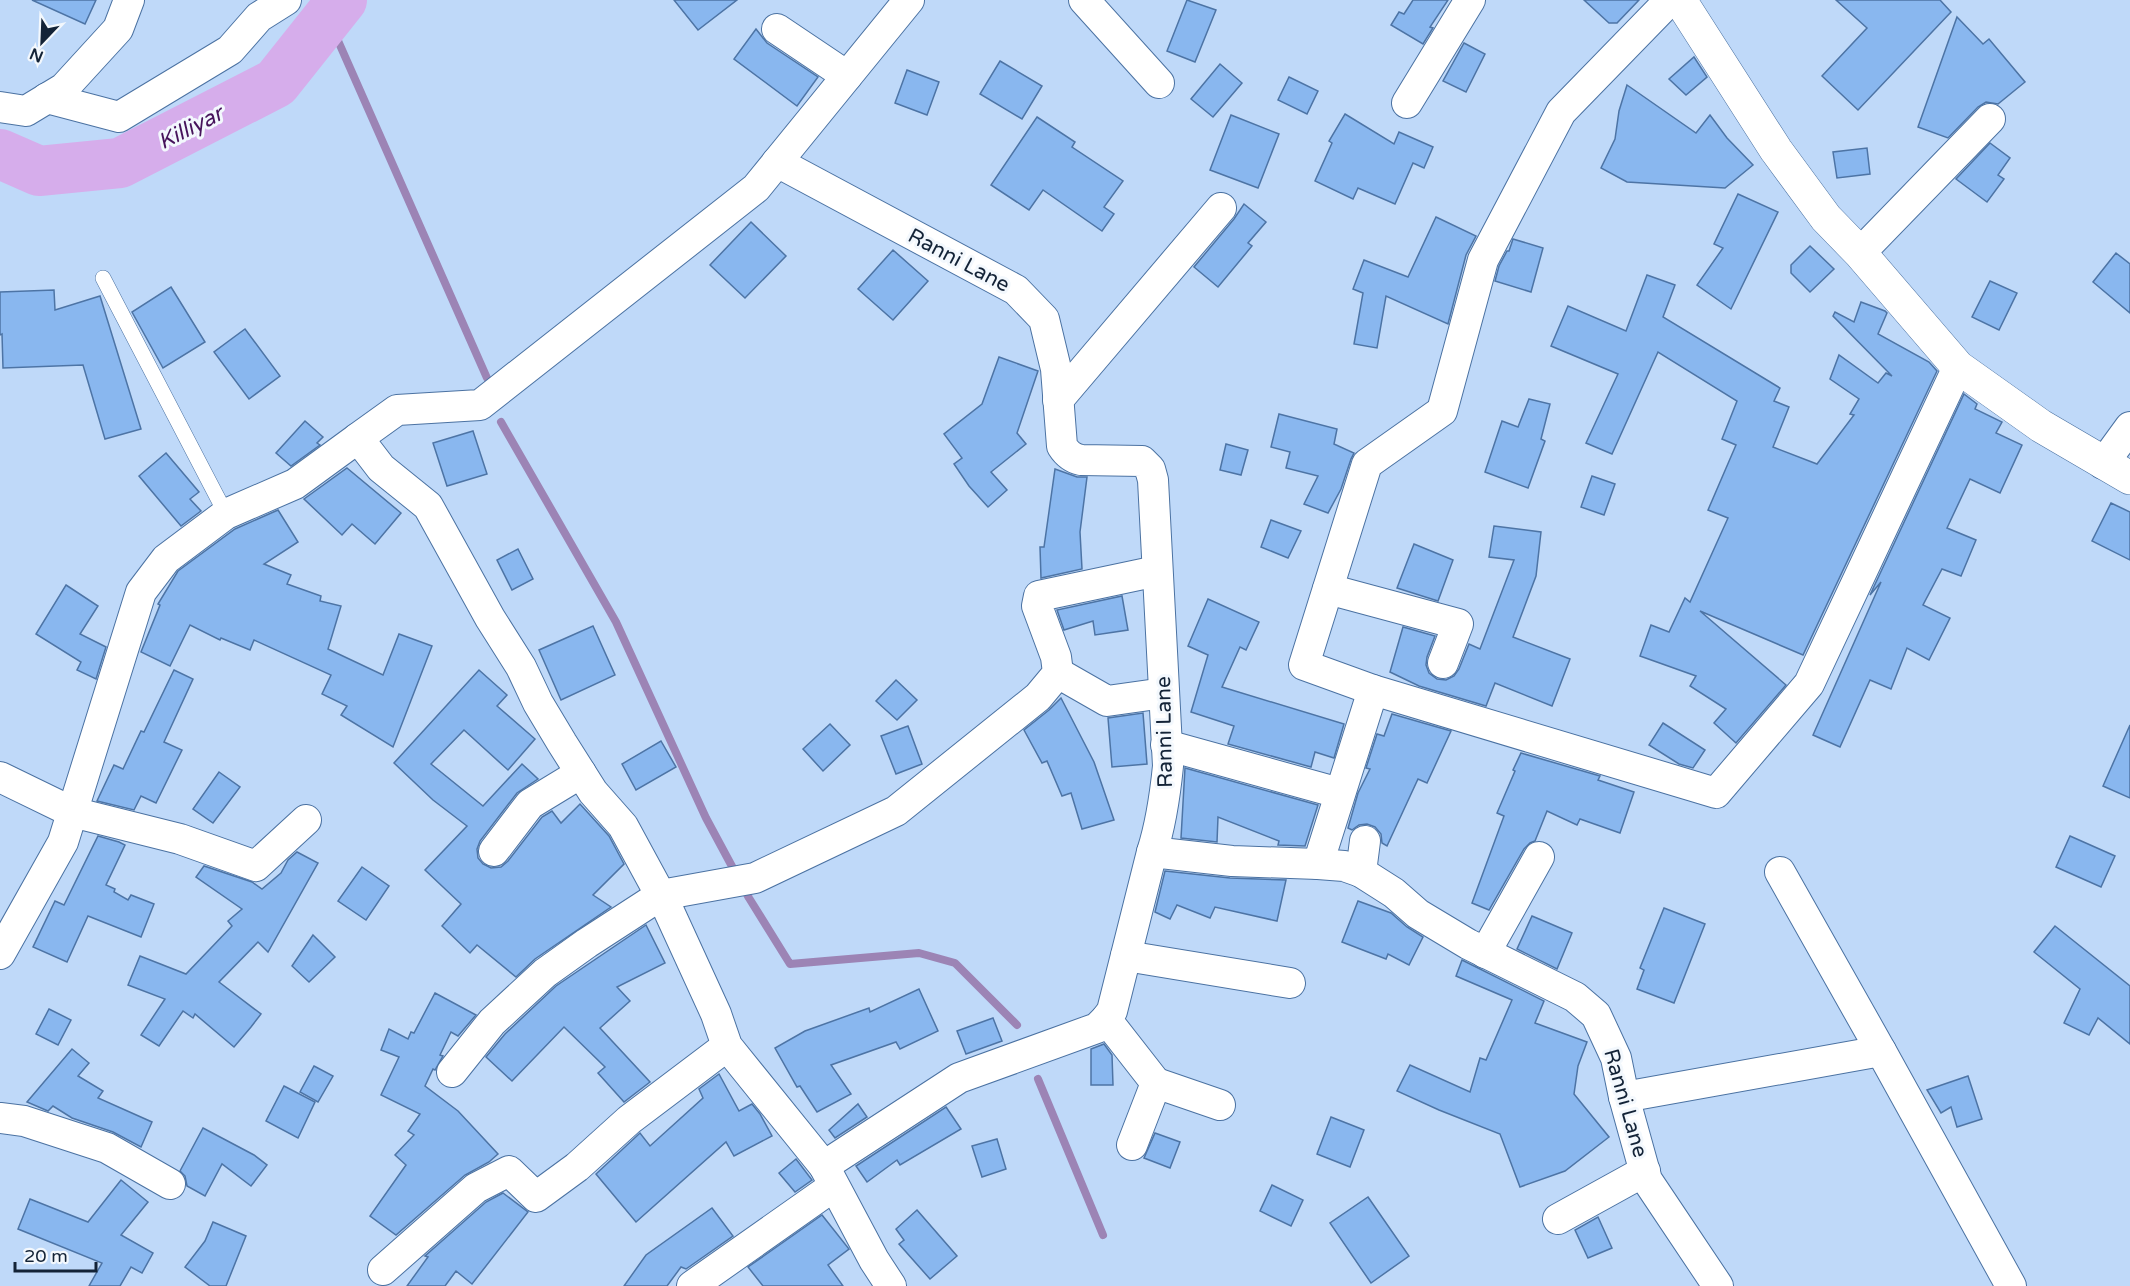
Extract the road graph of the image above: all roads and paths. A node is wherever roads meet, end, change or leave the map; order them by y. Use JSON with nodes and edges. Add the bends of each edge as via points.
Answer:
{"nodes":[{"id":1,"x":129,"y":0,"type":"edge"},
{"id":2,"x":286,"y":0,"type":"edge"},
{"id":3,"x":909,"y":0,"type":"edge"},
{"id":4,"x":1084,"y":0,"type":"edge"},
{"id":5,"x":1470,"y":0,"type":"edge"},
{"id":6,"x":1671,"y":0,"type":"edge"},
{"id":7,"x":1680,"y":0,"type":"edge"},
{"id":8,"x":777,"y":29,"type":"dead end"},
{"id":9,"x":847,"y":76,"type":"junction"},
{"id":10,"x":1159,"y":83,"type":"dead end"},
{"id":11,"x":47,"y":98,"type":"junction"},
{"id":12,"x":1407,"y":103,"type":"dead end"},
{"id":13,"x":0,"y":107,"type":"edge"},
{"id":14,"x":1990,"y":118,"type":"dead end"},
{"id":15,"x":777,"y":162,"type":"junction"},
{"id":16,"x":1221,"y":208,"type":"dead end"},
{"id":17,"x":1860,"y":253,"type":"junction"},
{"id":18,"x":103,"y":278,"type":"dead end"},
{"id":19,"x":1958,"y":367,"type":"junction"},
{"id":20,"x":1058,"y":400,"type":"junction"},
{"id":21,"x":2130,"y":427,"type":"edge"},
{"id":22,"x":358,"y":438,"type":"junction"},
{"id":23,"x":2116,"y":471,"type":"edge"},
{"id":24,"x":226,"y":514,"type":"junction"},
{"id":25,"x":1157,"y":571,"type":"junction"},
{"id":26,"x":1328,"y":589,"type":"junction"},
{"id":27,"x":1443,"y":663,"type":"dead end"},
{"id":28,"x":1058,"y":673,"type":"junction"},
{"id":29,"x":1372,"y":690,"type":"junction"},
{"id":30,"x":1164,"y":693,"type":"junction"},
{"id":31,"x":1166,"y":745,"type":"junction"},
{"id":32,"x":581,"y":772,"type":"junction"},
{"id":33,"x":0,"y":777,"type":"edge"},
{"id":34,"x":1340,"y":793,"type":"junction"},
{"id":35,"x":72,"y":812,"type":"junction"},
{"id":36,"x":306,"y":820,"type":"dead end"},
{"id":37,"x":1365,"y":841,"type":"dead end"},
{"id":38,"x":494,"y":851,"type":"dead end"},
{"id":39,"x":1152,"y":852,"type":"junction"},
{"id":40,"x":1539,"y":857,"type":"dead end"},
{"id":41,"x":1318,"y":864,"type":"junction"},
{"id":42,"x":1361,"y":872,"type":"junction"},
{"id":43,"x":1780,"y":872,"type":"dead end"},
{"id":44,"x":661,"y":895,"type":"junction"},
{"id":45,"x":1485,"y":953,"type":"junction"},
{"id":46,"x":0,"y":954,"type":"edge"},
{"id":47,"x":1126,"y":956,"type":"junction"},
{"id":48,"x":1290,"y":983,"type":"dead end"},
{"id":49,"x":1106,"y":1019,"type":"junction"},
{"id":50,"x":727,"y":1046,"type":"junction"},
{"id":51,"x":1881,"y":1051,"type":"junction"},
{"id":52,"x":452,"y":1072,"type":"dead end"},
{"id":53,"x":1156,"y":1083,"type":"junction"},
{"id":54,"x":1624,"y":1096,"type":"junction"},
{"id":55,"x":1220,"y":1105,"type":"dead end"},
{"id":56,"x":0,"y":1118,"type":"edge"},
{"id":57,"x":1132,"y":1145,"type":"dead end"},
{"id":58,"x":1645,"y":1171,"type":"junction"},
{"id":59,"x":829,"y":1176,"type":"junction"},
{"id":60,"x":170,"y":1184,"type":"dead end"},
{"id":61,"x":1558,"y":1219,"type":"dead end"},
{"id":62,"x":382,"y":1270,"type":"dead end"},
{"id":63,"x":692,"y":1286,"type":"edge"},
{"id":64,"x":891,"y":1286,"type":"edge"},
{"id":65,"x":1718,"y":1286,"type":"edge"},
{"id":66,"x":2011,"y":1286,"type":"edge"}],
"edges":[{"from":1,"to":11,"type":"street","via":[[118,29],[64,88]]},
{"from":2,"to":11,"type":"street","via":[[259,17],[230,50],[119,117]]},
{"from":3,"to":9,"type":"street"},
{"from":4,"to":10,"type":"street"},
{"from":5,"to":12,"type":"street"},
{"from":6,"to":26,"type":"street","via":[[1561,112],[1483,260],[1442,411],[1366,464]]},
{"from":7,"to":17,"type":"street","via":[[1776,150],[1826,218]]},
{"from":8,"to":9,"type":"street"},
{"from":9,"to":15,"type":"street"},
{"from":11,"to":13,"type":"street","via":[[26,111]]},
{"from":14,"to":17,"type":"street"},
{"from":15,"to":20,"type":"street","name":"Ranni Lane","via":[[1016,290],[1044,319],[1056,369]]},
{"from":15,"to":22,"type":"street","via":[[756,188],[480,405],[397,410]]},
{"from":16,"to":20,"type":"street"},
{"from":17,"to":19,"type":"street"},
{"from":18,"to":24,"type":"lane"},
{"from":19,"to":23,"type":"street","via":[[2041,426]]},
{"from":19,"to":29,"type":"street","via":[[1809,684],[1716,794]]},
{"from":20,"to":25,"type":"street","name":"Ranni Lane","via":[[1062,446],[1072,458],[1142,461],[1150,469]]},
{"from":21,"to":23,"type":"street"},
{"from":22,"to":24,"type":"street","via":[[295,484]]},
{"from":22,"to":32,"type":"street","via":[[381,468],[428,506],[521,667],[538,704]]},
{"from":24,"to":35,"type":"street","via":[[166,559],[141,592]]},
{"from":25,"to":28,"type":"street","via":[[1039,596],[1037,606]]},
{"from":25,"to":30,"type":"street","name":"Ranni Lane"},
{"from":26,"to":27,"type":"street","via":[[1458,624]]},
{"from":26,"to":29,"type":"street","via":[[1304,665]]},
{"from":28,"to":30,"type":"street","via":[[1107,701]]},
{"from":28,"to":44,"type":"street","via":[[1038,696],[896,811],[755,878]]},
{"from":29,"to":34,"type":"street"},
{"from":30,"to":31,"type":"street","name":"Ranni Lane"},
{"from":31,"to":34,"type":"street"},
{"from":31,"to":39,"type":"street","name":"Ranni Lane","via":[[1165,801]]},
{"from":32,"to":38,"type":"street","via":[[530,804]]},
{"from":32,"to":44,"type":"street","via":[[593,792],[624,826]]},
{"from":33,"to":35,"type":"street"},
{"from":34,"to":41,"type":"street"},
{"from":35,"to":36,"type":"street","via":[[180,839],[256,866]]},
{"from":35,"to":46,"type":"street","via":[[63,842]]},
{"from":37,"to":42,"type":"street"},
{"from":39,"to":41,"type":"street","name":"Ranni Lane","via":[[1232,861]]},
{"from":39,"to":47,"type":"street"},
{"from":40,"to":45,"type":"street"},
{"from":41,"to":42,"type":"street","name":"Ranni Lane"},
{"from":42,"to":45,"type":"street","name":"Ranni Lane","via":[[1418,914]]},
{"from":43,"to":51,"type":"street"},
{"from":44,"to":50,"type":"street"},
{"from":44,"to":52,"type":"street","via":[[545,973],[492,1022]]},
{"from":45,"to":54,"type":"street","name":"Ranni Lane","via":[[1575,997],[1596,1015],[1616,1058]]},
{"from":47,"to":48,"type":"street"},
{"from":47,"to":49,"type":"street","via":[[1112,1011]]},
{"from":49,"to":53,"type":"street"},
{"from":49,"to":59,"type":"street","via":[[1096,1028],[959,1078]]},
{"from":50,"to":59,"type":"street"},
{"from":50,"to":62,"type":"street","via":[[536,1197],[508,1171],[476,1188]]},
{"from":51,"to":54,"type":"street"},
{"from":51,"to":66,"type":"street"},
{"from":53,"to":55,"type":"street"},
{"from":53,"to":57,"type":"street"},
{"from":54,"to":58,"type":"street","name":"Ranni Lane"},
{"from":56,"to":60,"type":"street","via":[[24,1121],[107,1148]]},
{"from":58,"to":61,"type":"street"},
{"from":58,"to":65,"type":"street","name":"Ranni Lane","via":[[1647,1180]]},
{"from":59,"to":63,"type":"street"},
{"from":59,"to":64,"type":"street"}]}
